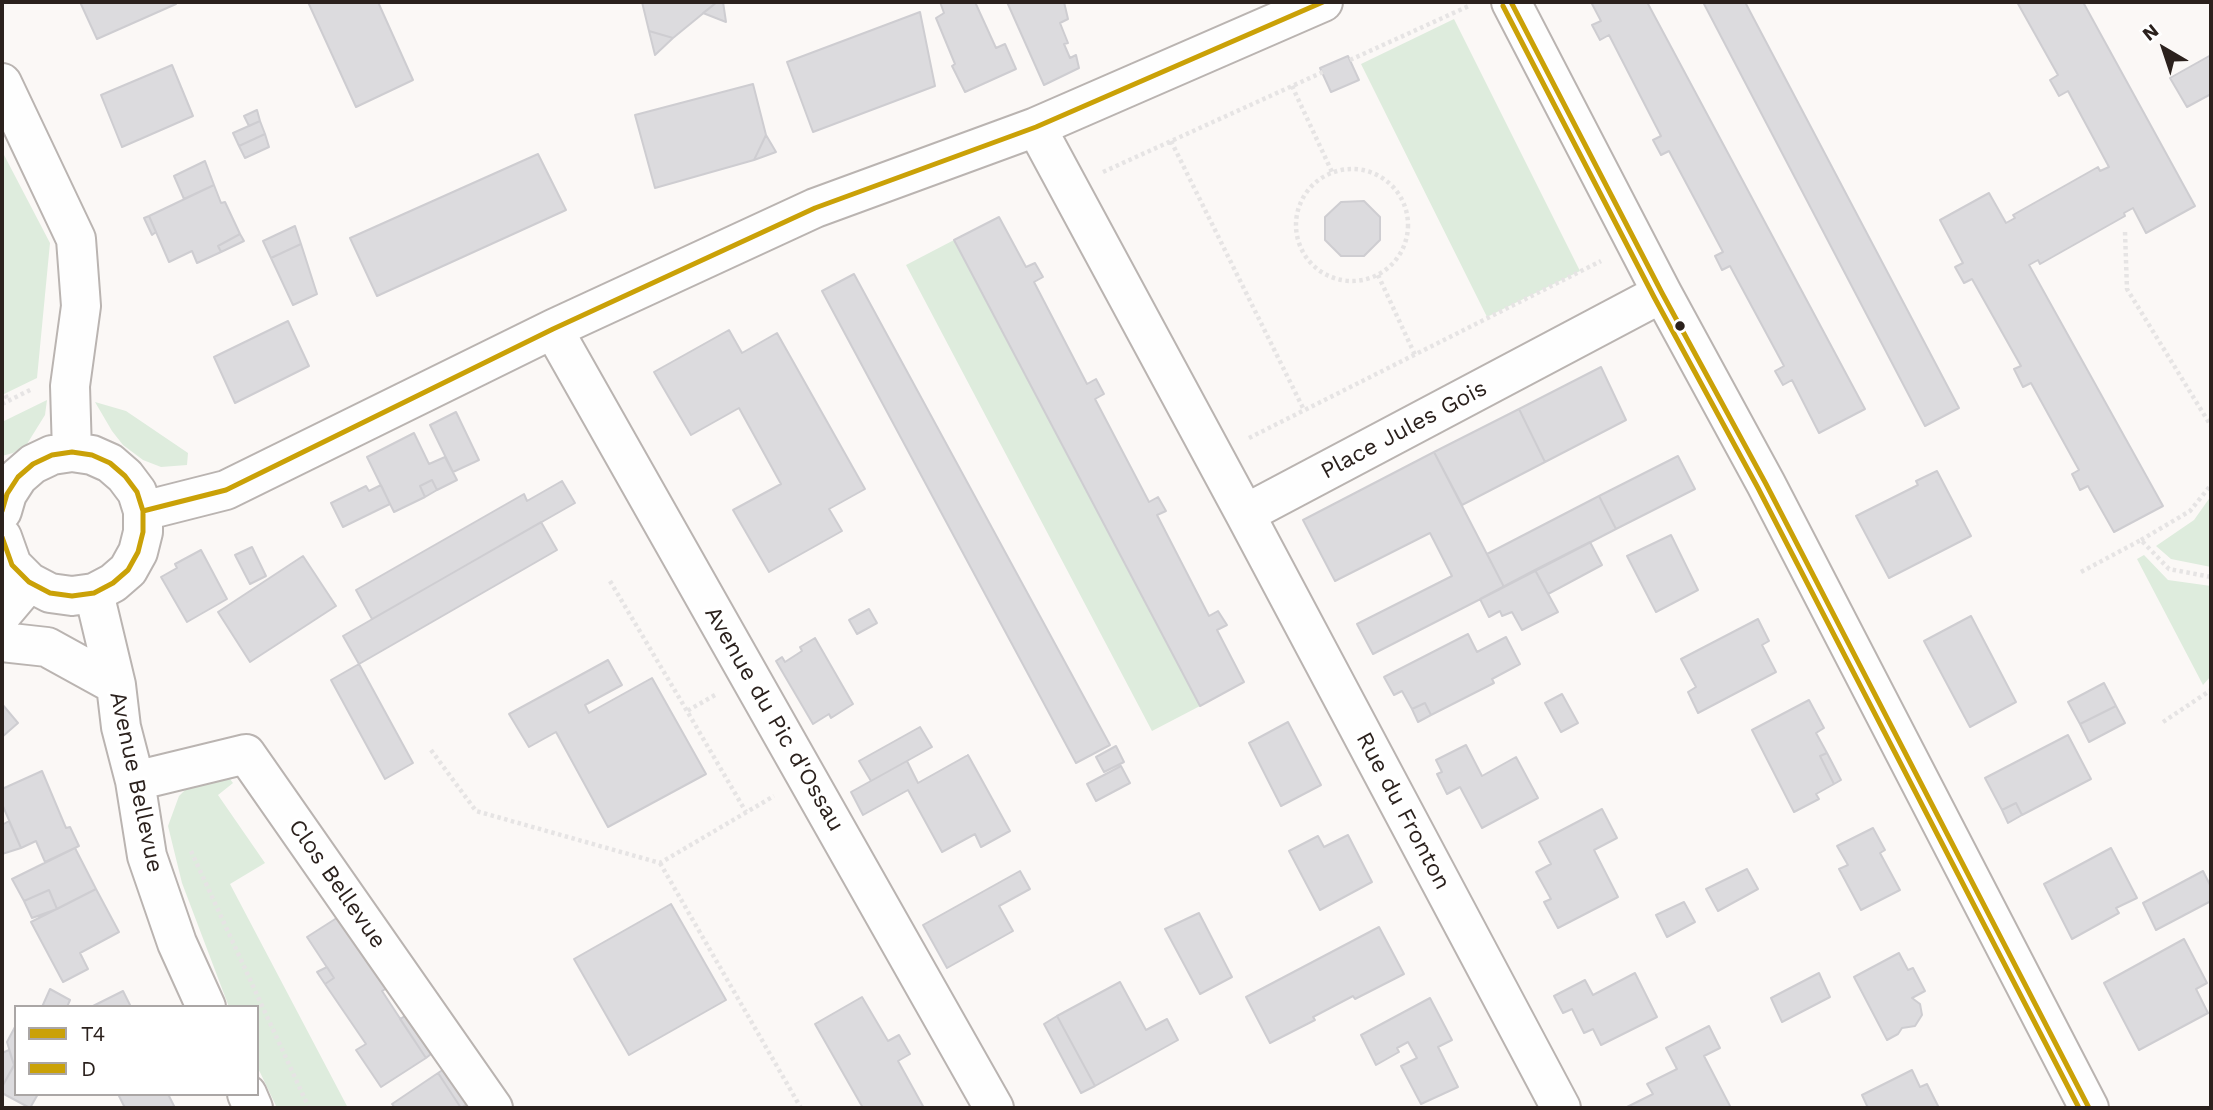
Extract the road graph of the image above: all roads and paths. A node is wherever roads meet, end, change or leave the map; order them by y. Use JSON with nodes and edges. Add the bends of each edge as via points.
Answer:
{"nodes":[{"id":1,"x":1323,"y":2,"type":"edge"},
{"id":2,"x":1478,"y":2,"type":"edge"},
{"id":3,"x":1511,"y":2,"type":"edge"},
{"id":4,"x":1350,"y":60,"type":"dead end"},
{"id":5,"x":1323,"y":72,"type":"dead end"},
{"id":6,"x":2,"y":83,"type":"edge"},
{"id":7,"x":1292,"y":86,"type":"junction"},
{"id":8,"x":1035,"y":127,"type":"junction"},
{"id":9,"x":1171,"y":141,"type":"junction"},
{"id":10,"x":1332,"y":172,"type":"junction"},
{"id":11,"x":1069,"y":187,"type":"junction"},
{"id":12,"x":2125,"y":232,"type":"dead end"},
{"id":13,"x":1636,"y":243,"type":"junction"},
{"id":14,"x":1378,"y":275,"type":"junction"},
{"id":15,"x":1662,"y":293,"type":"junction"},
{"id":16,"x":553,"y":330,"type":"junction"},
{"id":17,"x":1415,"y":355,"type":"junction"},
{"id":18,"x":42,"y":384,"type":"dead end"},
{"id":19,"x":2,"y":389,"type":"edge"},
{"id":20,"x":8,"y":400,"type":"junction"},
{"id":21,"x":2,"y":404,"type":"edge"},
{"id":22,"x":1304,"y":410,"type":"junction"},
{"id":23,"x":2211,"y":426,"type":"edge"},
{"id":24,"x":72,"y":452,"type":"junction"},
{"id":25,"x":1213,"y":456,"type":"junction"},
{"id":26,"x":2211,"y":485,"type":"edge"},
{"id":27,"x":3,"y":499,"type":"edge"},
{"id":28,"x":143,"y":512,"type":"junction"},
{"id":29,"x":1245,"y":514,"type":"junction"},
{"id":30,"x":2,"y":537,"type":"edge"},
{"id":31,"x":2141,"y":540,"type":"junction"},
{"id":32,"x":2081,"y":572,"type":"dead end"},
{"id":33,"x":2211,"y":577,"type":"edge"},
{"id":34,"x":610,"y":581,"type":"dead end"},
{"id":35,"x":29,"y":582,"type":"junction"},
{"id":36,"x":94,"y":593,"type":"junction"},
{"id":37,"x":2,"y":614,"type":"edge"},
{"id":38,"x":2,"y":642,"type":"edge"},
{"id":39,"x":749,"y":674,"type":"junction"},
{"id":40,"x":116,"y":685,"type":"junction"},
{"id":41,"x":2211,"y":690,"type":"edge"},
{"id":42,"x":687,"y":712,"type":"junction"},
{"id":43,"x":2163,"y":722,"type":"dead end"},
{"id":44,"x":431,"y":750,"type":"dead end"},
{"id":45,"x":806,"y":776,"type":"junction"},
{"id":46,"x":135,"y":781,"type":"junction"},
{"id":47,"x":746,"y":812,"type":"junction"},
{"id":48,"x":187,"y":841,"type":"dead end"},
{"id":49,"x":660,"y":863,"type":"junction"},
{"id":50,"x":205,"y":1005,"type":"edge"},
{"id":51,"x":309,"y":1108,"type":"edge"},
{"id":52,"x":493,"y":1108,"type":"edge"},
{"id":53,"x":801,"y":1108,"type":"edge"},
{"id":54,"x":994,"y":1108,"type":"edge"},
{"id":55,"x":1560,"y":1108,"type":"edge"},
{"id":56,"x":2090,"y":1108,"type":"edge"}],
"edges":[{"from":1,"to":8,"type":"street"},
{"from":2,"to":4,"type":"path"},
{"from":3,"to":13,"type":"street"},
{"from":5,"to":7,"type":"path"},
{"from":6,"to":24,"type":"street","via":[[76,239],[81,306],[70,386]]},
{"from":7,"to":9,"type":"path"},
{"from":7,"to":10,"type":"path"},
{"from":8,"to":11,"type":"street"},
{"from":8,"to":16,"type":"street","via":[[815,208]]},
{"from":9,"to":11,"type":"path"},
{"from":9,"to":22,"type":"path"},
{"from":10,"to":14,"type":"path","via":[[1370,172],[1399,194],[1408,230],[1393,264]]},
{"from":10,"to":14,"type":"path","via":[[1316,182],[1296,214],[1300,249],[1326,276],[1361,281]]},
{"from":11,"to":25,"type":"street"},
{"from":12,"to":23,"type":"path","via":[[2127,289]]},
{"from":13,"to":15,"type":"street"},
{"from":13,"to":17,"type":"path"},
{"from":14,"to":17,"type":"path"},
{"from":15,"to":29,"type":"street","name":"Place Jules Gois"},
{"from":15,"to":56,"type":"street"},
{"from":16,"to":28,"type":"street","via":[[226,490]]},
{"from":16,"to":39,"type":"street","name":"Avenue du Pic d'Ossau"},
{"from":17,"to":22,"type":"path"},
{"from":18,"to":20,"type":"path"},
{"from":19,"to":20,"type":"path"},
{"from":20,"to":21,"type":"path"},
{"from":22,"to":25,"type":"path"},
{"from":24,"to":27,"type":"street","via":[[33,464]]},
{"from":24,"to":28,"type":"street","via":[[110,463],[137,492]]},
{"from":25,"to":29,"type":"street"},
{"from":26,"to":31,"type":"path","via":[[2190,511]]},
{"from":28,"to":36,"type":"street","via":[[138,552],[128,570]]},
{"from":29,"to":55,"type":"street","name":"Rue du Fronton"},
{"from":30,"to":35,"type":"street","via":[[12,565]]},
{"from":31,"to":32,"type":"path"},
{"from":31,"to":33,"type":"path","via":[[2169,569]]},
{"from":34,"to":42,"type":"path"},
{"from":35,"to":36,"type":"street","via":[[50,593]]},
{"from":35,"to":37,"type":"street"},
{"from":36,"to":40,"type":"street","name":"Avenue Bellevue"},
{"from":38,"to":40,"type":"street","via":[[47,647]]},
{"from":39,"to":42,"type":"path"},
{"from":39,"to":45,"type":"street","name":"Avenue du Pic d'Ossau"},
{"from":40,"to":46,"type":"street","name":"Avenue Bellevue"},
{"from":41,"to":43,"type":"path"},
{"from":42,"to":47,"type":"path"},
{"from":44,"to":49,"type":"path","via":[[476,811]]},
{"from":45,"to":47,"type":"path"},
{"from":45,"to":54,"type":"street","name":"Avenue du Pic d'Ossau"},
{"from":46,"to":50,"type":"street","name":"Avenue Bellevue","via":[[147,856],[177,943]]},
{"from":46,"to":52,"type":"street","name":"Clos Bellevue","via":[[246,754]]},
{"from":47,"to":49,"type":"path"},
{"from":48,"to":51,"type":"path"},
{"from":49,"to":53,"type":"path"}]}
